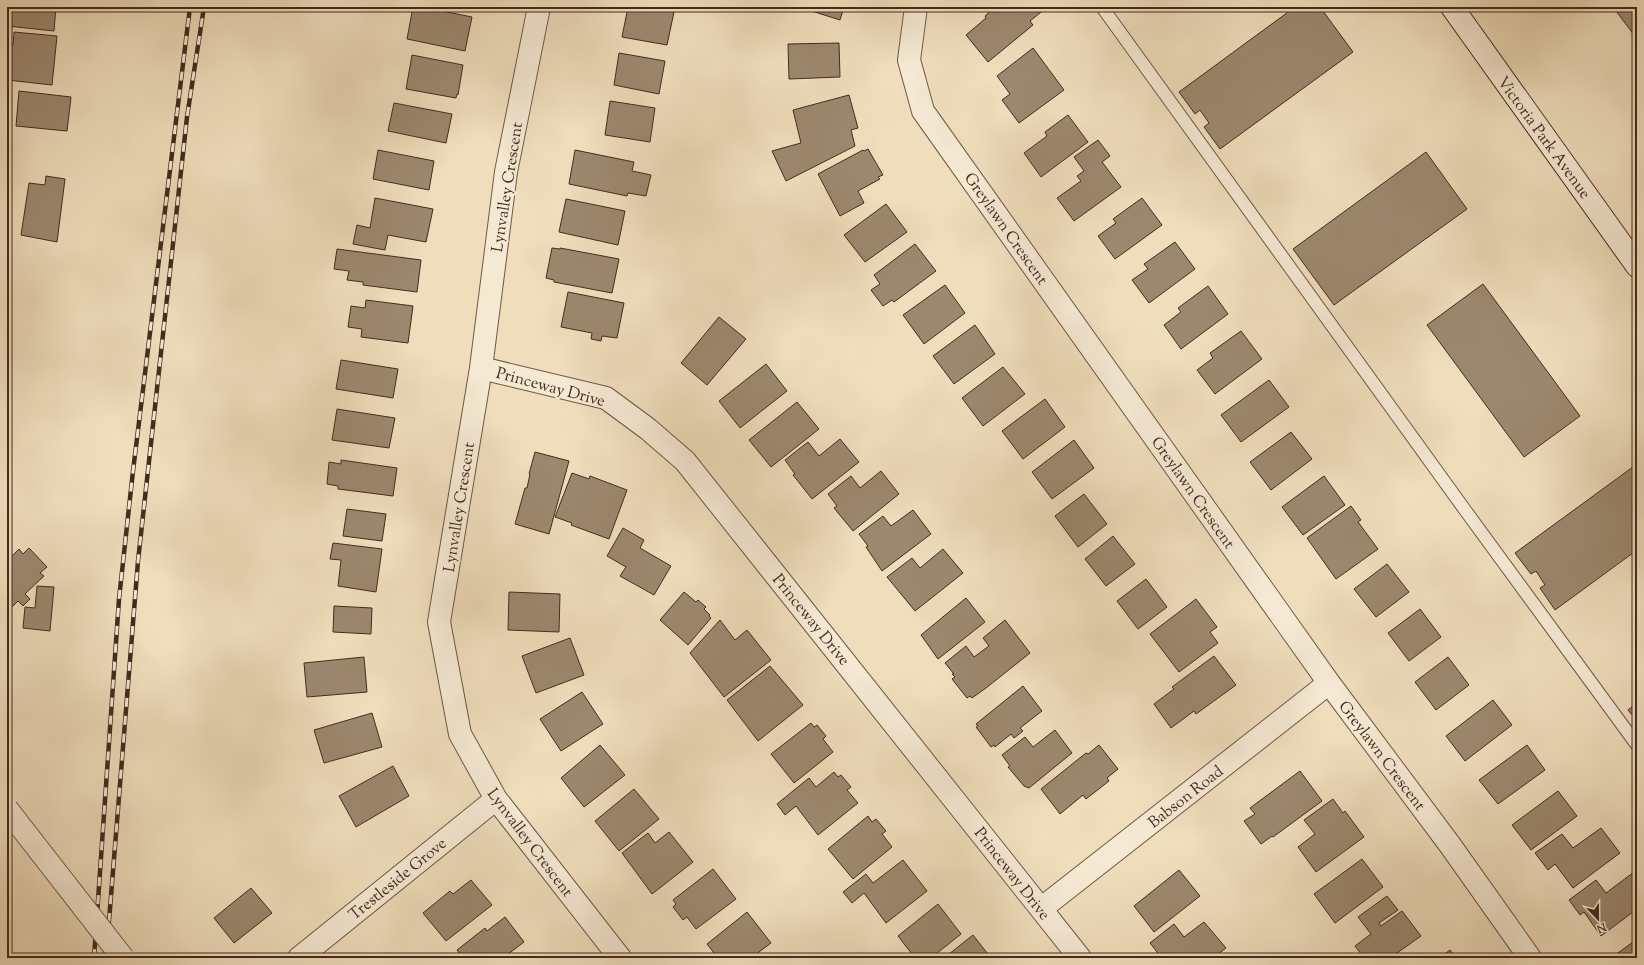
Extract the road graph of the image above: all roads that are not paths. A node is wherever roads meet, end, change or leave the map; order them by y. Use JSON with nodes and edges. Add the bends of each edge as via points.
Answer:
{"nodes":[{"id":1,"x":539,"y":7,"type":"edge"},
{"id":2,"x":916,"y":7,"type":"edge"},
{"id":3,"x":1102,"y":7,"type":"edge"},
{"id":4,"x":1452,"y":7,"type":"edge"},
{"id":5,"x":1637,"y":266,"type":"edge"},
{"id":6,"x":481,"y":368,"type":"junction"},
{"id":7,"x":1329,"y":683,"type":"junction"},
{"id":8,"x":1637,"y":745,"type":"edge"},
{"id":9,"x":496,"y":799,"type":"junction"},
{"id":10,"x":7,"y":809,"type":"edge"},
{"id":11,"x":1042,"y":908,"type":"junction"},
{"id":12,"x":123,"y":958,"type":"edge"},
{"id":13,"x":299,"y":958,"type":"edge"},
{"id":14,"x":620,"y":958,"type":"edge"},
{"id":15,"x":1080,"y":958,"type":"edge"},
{"id":16,"x":1530,"y":958,"type":"edge"}],
"edges":[{"from":1,"to":6,"type":"street","name":"Lynvalley Crescent","via":[[506,172]]},
{"from":2,"to":7,"type":"street","name":"Greylawn Crescent","via":[[909,60],[923,111]]},
{"from":3,"to":8,"type":"lane"},
{"from":4,"to":5,"type":"street","name":"Victoria Park Avenue"},
{"from":6,"to":9,"type":"street","name":"Lynvalley Crescent","via":[[439,622],[460,734]]},
{"from":6,"to":11,"type":"street","name":"Princeway Drive","via":[[606,398],[686,461]]},
{"from":7,"to":11,"type":"street","name":"Babson Road"},
{"from":7,"to":16,"type":"street","name":"Greylawn Crescent","via":[[1446,839]]},
{"from":9,"to":13,"type":"street","name":"Trestleside Grove"},
{"from":9,"to":14,"type":"street","name":"Lynvalley Crescent"},
{"from":10,"to":12,"type":"street","bridge":true},
{"from":11,"to":15,"type":"street","name":"Princeway Drive"}]}
